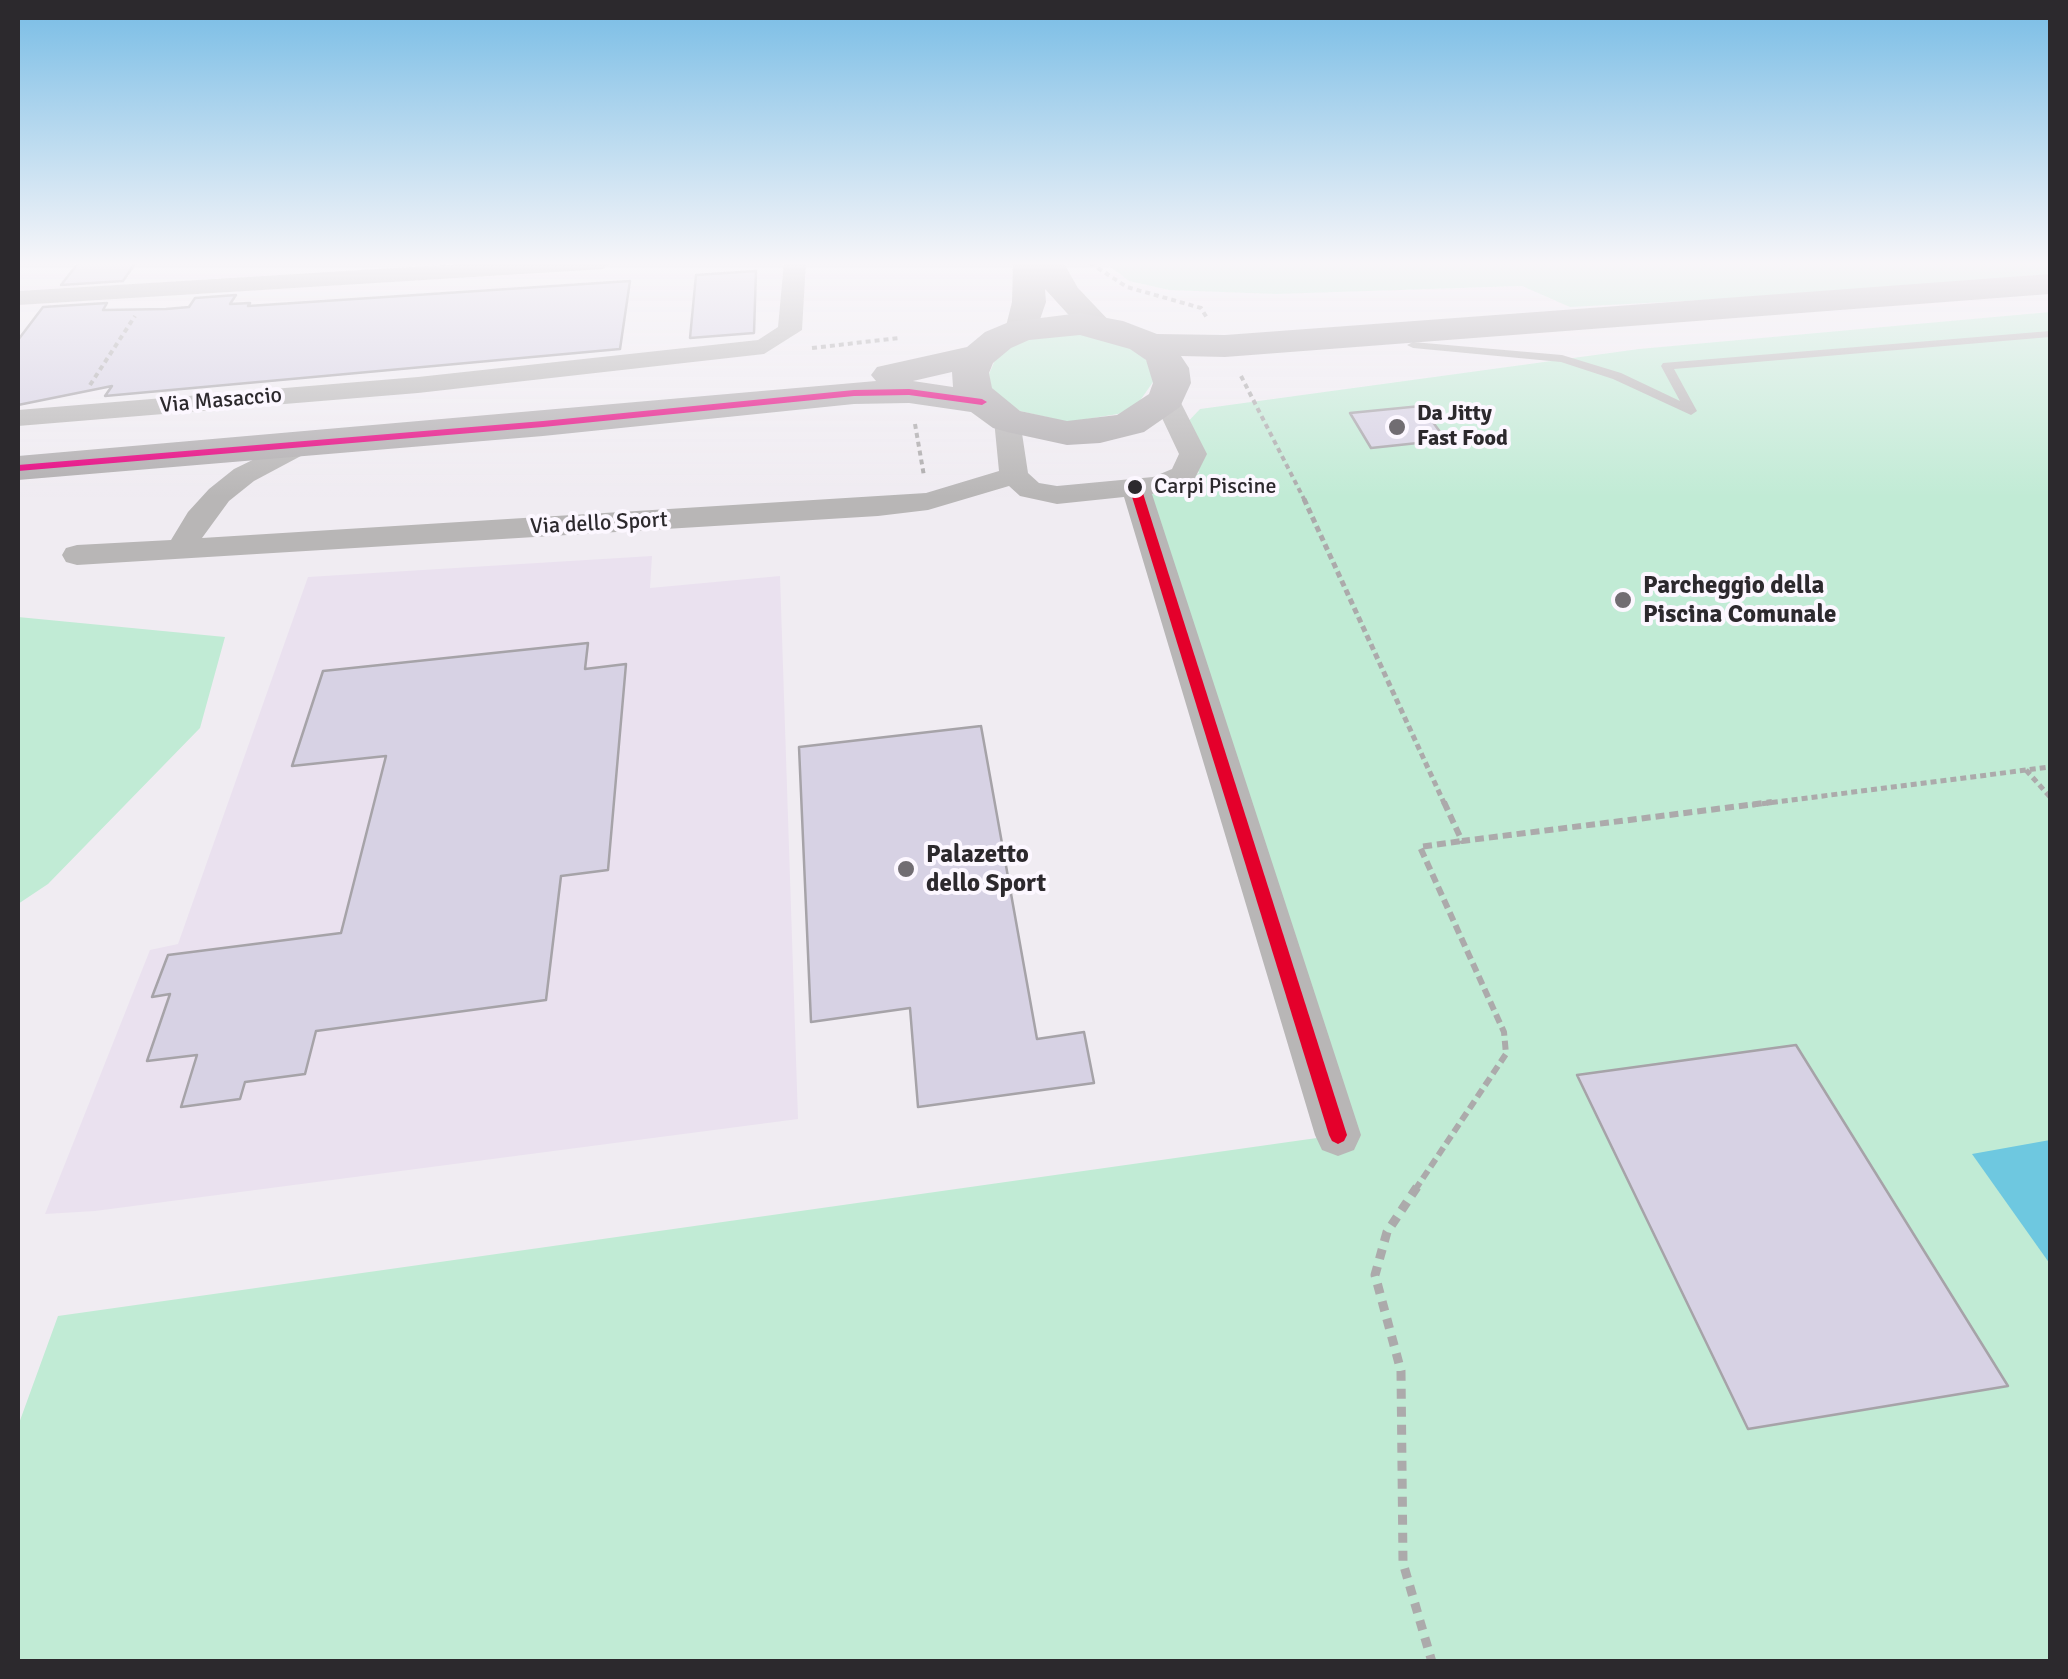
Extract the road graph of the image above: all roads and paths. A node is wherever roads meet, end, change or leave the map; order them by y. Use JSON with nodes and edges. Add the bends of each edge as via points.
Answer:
{"nodes":[{"id":1,"x":119,"y":340,"type":"edge"},
{"id":2,"x":779,"y":340,"type":"edge"},
{"id":3,"x":998,"y":340,"type":"edge"},
{"id":4,"x":1136,"y":340,"type":"edge"},
{"id":5,"x":1300,"y":340,"type":"edge"},
{"id":6,"x":1486,"y":340,"type":"edge"},
{"id":7,"x":1974,"y":340,"type":"edge"},
{"id":8,"x":1149,"y":345,"type":"junction"},
{"id":9,"x":1413,"y":345,"type":"junction"},
{"id":10,"x":980,"y":356,"type":"junction"},
{"id":11,"x":1169,"y":391,"type":"junction"},
{"id":12,"x":994,"y":411,"type":"junction"},
{"id":13,"x":72,"y":413,"type":"junction"},
{"id":14,"x":18,"y":418,"type":"edge"},
{"id":15,"x":304,"y":443,"type":"junction"},
{"id":16,"x":1281,"y":449,"type":"dead end"},
{"id":17,"x":18,"y":453,"type":"edge"},
{"id":18,"x":18,"y":468,"type":"edge"},
{"id":19,"x":1014,"y":476,"type":"junction"},
{"id":20,"x":1135,"y":487,"type":"junction"},
{"id":21,"x":180,"y":549,"type":"junction"},
{"id":22,"x":77,"y":555,"type":"dead end"},
{"id":23,"x":2050,"y":767,"type":"edge"},
{"id":24,"x":2026,"y":770,"type":"junction"},
{"id":25,"x":2050,"y":797,"type":"edge"},
{"id":26,"x":1462,"y":841,"type":"junction"},
{"id":27,"x":1338,"y":1135,"type":"dead end"},
{"id":28,"x":1432,"y":1662,"type":"edge"}],
"edges":[{"from":1,"to":13,"type":"path"},
{"from":2,"to":13,"type":"street","name":"Via Masaccio","via":[[503,377]]},
{"from":3,"to":10,"type":"main road"},
{"from":4,"to":8,"type":"main road"},
{"from":5,"to":8,"type":"main road"},
{"from":6,"to":9,"type":"main road"},
{"from":7,"to":9,"type":"lane","via":[[1668,366],[1691,411],[1562,358]]},
{"from":8,"to":11,"type":"main road","via":[[1170,368]]},
{"from":9,"to":11,"type":"main road","via":[[1269,358],[1204,371]]},
{"from":10,"to":12,"type":"main road","via":[[970,373],[973,390]]},
{"from":10,"to":17,"type":"main road","via":[[906,373],[549,412]]},
{"from":11,"to":12,"type":"main road","via":[[1152,412],[1100,431],[1067,433]]},
{"from":11,"to":20,"type":"street","via":[[1192,463],[1174,479]]},
{"from":12,"to":15,"type":"main road","via":[[909,392],[854,393]]},
{"from":12,"to":19,"type":"street"},
{"from":13,"to":14,"type":"street","name":"Via Masaccio"},
{"from":15,"to":18,"type":"main road"},
{"from":15,"to":21,"type":"street","via":[[218,496]]},
{"from":16,"to":26,"type":"path"},
{"from":19,"to":20,"type":"street","via":[[1041,493]]},
{"from":19,"to":21,"type":"street","name":"Via dello Sport","via":[[928,502],[878,507]]},
{"from":20,"to":27,"type":"street"},
{"from":21,"to":22,"type":"street","name":"Via dello Sport"},
{"from":23,"to":24,"type":"path"},
{"from":24,"to":25,"type":"path"},
{"from":24,"to":26,"type":"path"},
{"from":26,"to":28,"type":"path","via":[[1420,847],[1504,1032],[1506,1054],[1388,1232],[1376,1262],[1401,1371],[1403,1563]]}]}
